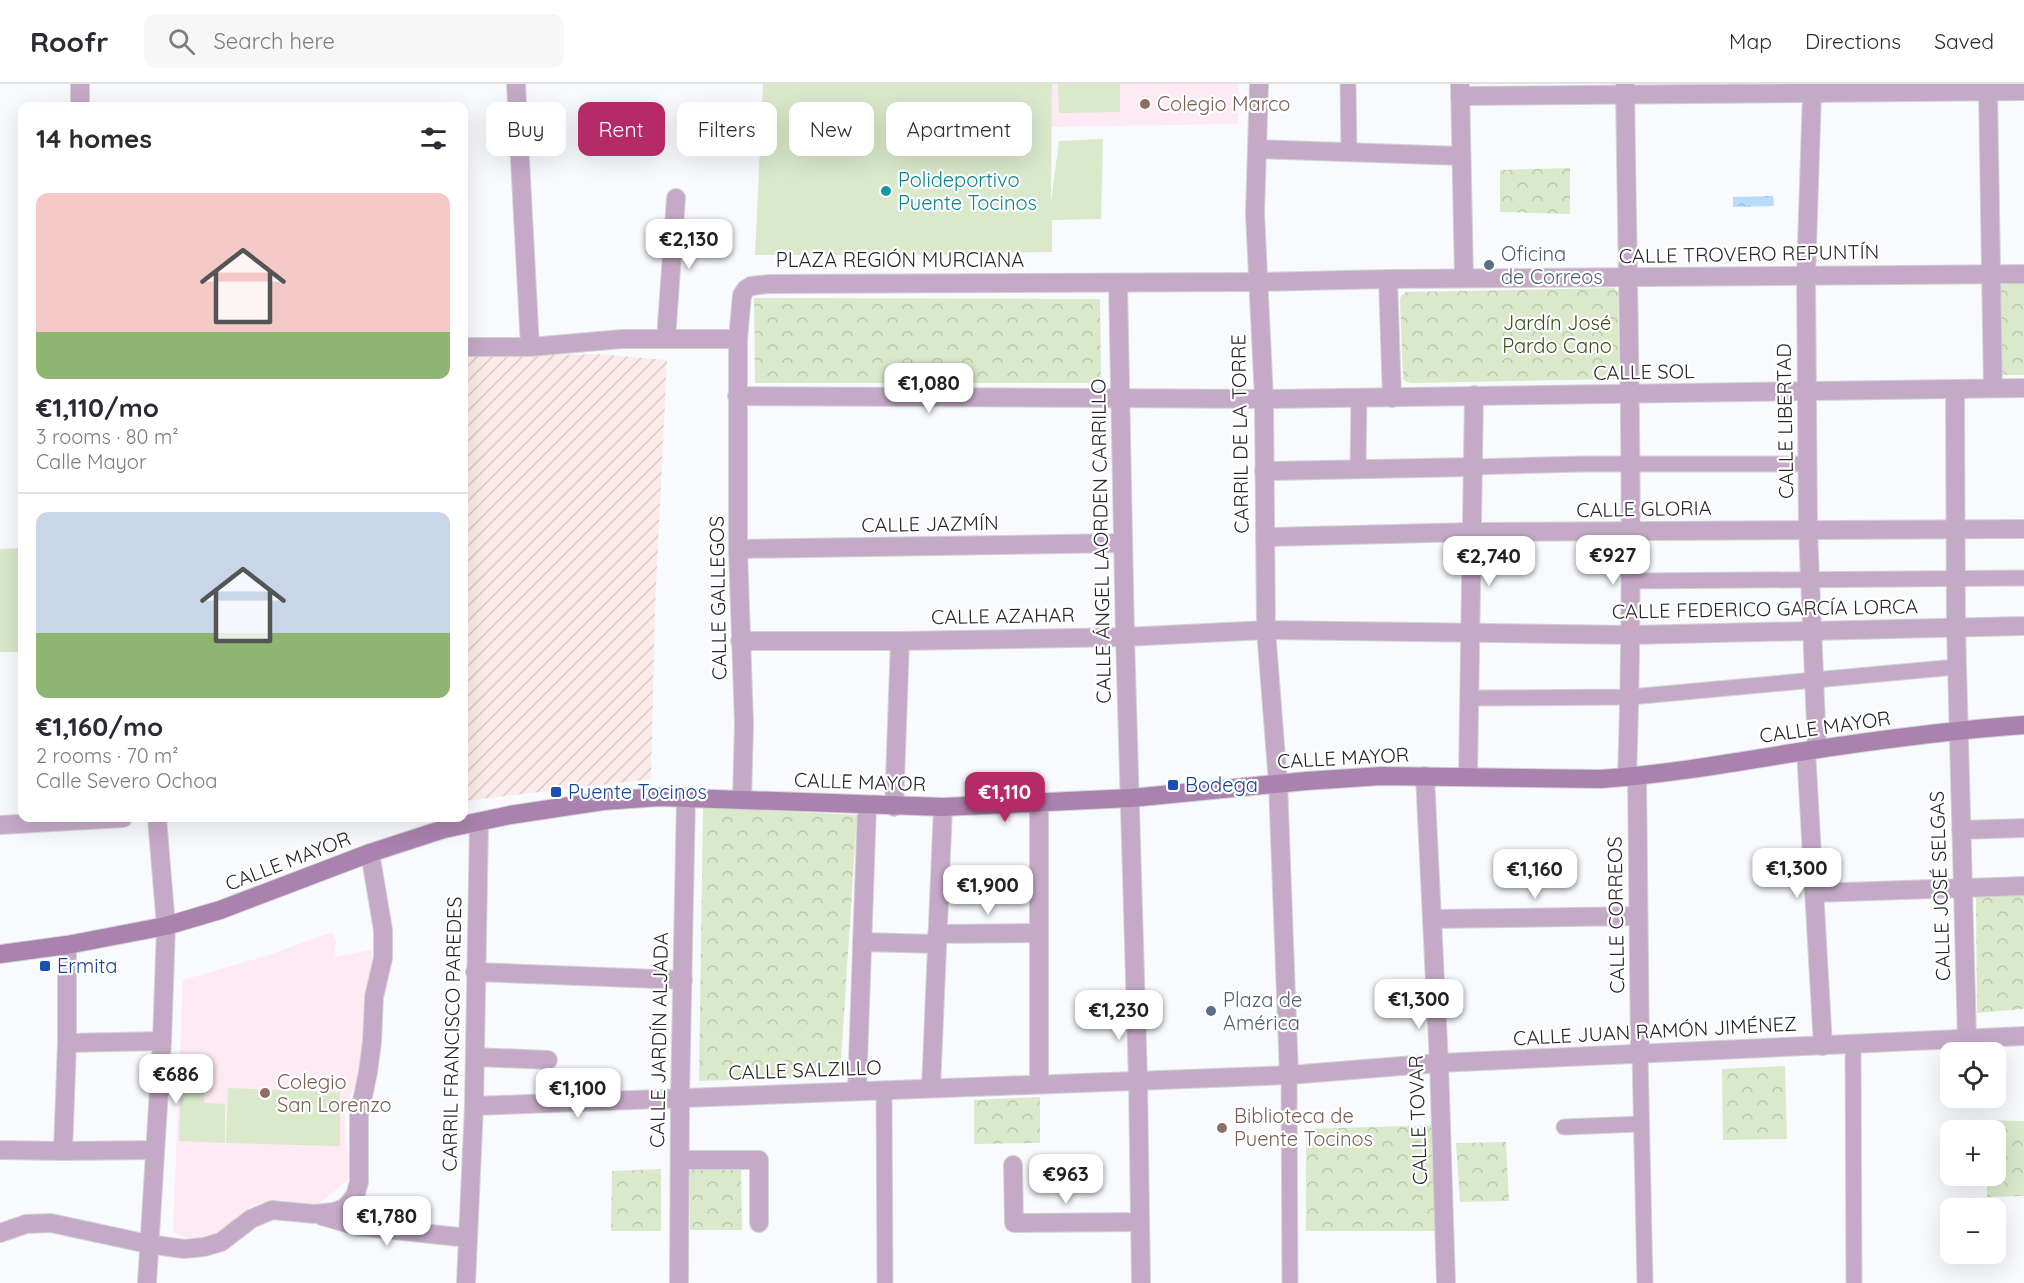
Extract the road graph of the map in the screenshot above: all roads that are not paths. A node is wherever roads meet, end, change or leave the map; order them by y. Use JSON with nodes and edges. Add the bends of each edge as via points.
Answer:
{"nodes":[{"id":1,"x":80,"y":84,"type":"edge"},
{"id":2,"x":516,"y":84,"type":"edge"},
{"id":3,"x":1259,"y":84,"type":"edge"},
{"id":4,"x":1348,"y":84,"type":"edge"},
{"id":5,"x":1625,"y":89,"type":"edge"},
{"id":6,"x":1460,"y":90,"type":"edge"},
{"id":7,"x":1988,"y":91,"type":"junction"},
{"id":8,"x":2024,"y":91,"type":"edge"},
{"id":9,"x":1812,"y":93,"type":"junction"},
{"id":10,"x":80,"y":102,"type":"edge"},
{"id":11,"x":1257,"y":149,"type":"junction"},
{"id":12,"x":1349,"y":152,"type":"junction"},
{"id":13,"x":1461,"y":156,"type":"junction"},
{"id":14,"x":676,"y":198,"type":"dead end"},
{"id":15,"x":1991,"y":274,"type":"junction"},
{"id":16,"x":2024,"y":274,"type":"edge"},
{"id":17,"x":1806,"y":276,"type":"junction"},
{"id":18,"x":1627,"y":278,"type":"junction"},
{"id":19,"x":1388,"y":279,"type":"junction"},
{"id":20,"x":1464,"y":279,"type":"junction"},
{"id":21,"x":1258,"y":282,"type":"junction"},
{"id":22,"x":1118,"y":283,"type":"junction"},
{"id":23,"x":666,"y":339,"type":"junction"},
{"id":24,"x":738,"y":339,"type":"junction"},
{"id":25,"x":530,"y":346,"type":"junction"},
{"id":26,"x":468,"y":347,"type":"edge"},
{"id":27,"x":1993,"y":388,"type":"junction"},
{"id":28,"x":2024,"y":388,"type":"edge"},
{"id":29,"x":1955,"y":390,"type":"junction"},
{"id":30,"x":1807,"y":391,"type":"junction"},
{"id":31,"x":1474,"y":395,"type":"junction"},
{"id":32,"x":1631,"y":395,"type":"junction"},
{"id":33,"x":737,"y":396,"type":"junction"},
{"id":34,"x":1120,"y":397,"type":"junction"},
{"id":35,"x":1359,"y":398,"type":"junction"},
{"id":36,"x":1392,"y":398,"type":"junction"},
{"id":37,"x":1264,"y":399,"type":"junction"},
{"id":38,"x":1631,"y":464,"type":"junction"},
{"id":39,"x":1808,"y":464,"type":"junction"},
{"id":40,"x":1473,"y":467,"type":"junction"},
{"id":41,"x":1358,"y":469,"type":"junction"},
{"id":42,"x":1264,"y":471,"type":"junction"},
{"id":43,"x":1808,"y":529,"type":"junction"},
{"id":44,"x":2024,"y":529,"type":"edge"},
{"id":45,"x":1955,"y":530,"type":"junction"},
{"id":46,"x":1472,"y":532,"type":"junction"},
{"id":47,"x":1631,"y":532,"type":"junction"},
{"id":48,"x":1265,"y":537,"type":"junction"},
{"id":49,"x":1123,"y":543,"type":"junction"},
{"id":50,"x":738,"y":549,"type":"junction"},
{"id":51,"x":1955,"y":578,"type":"junction"},
{"id":52,"x":2024,"y":578,"type":"edge"},
{"id":53,"x":1810,"y":580,"type":"junction"},
{"id":54,"x":1631,"y":581,"type":"junction"},
{"id":55,"x":2024,"y":626,"type":"edge"},
{"id":56,"x":1956,"y":628,"type":"junction"},
{"id":57,"x":1266,"y":630,"type":"junction"},
{"id":58,"x":1812,"y":631,"type":"junction"},
{"id":59,"x":1470,"y":632,"type":"junction"},
{"id":60,"x":1632,"y":635,"type":"junction"},
{"id":61,"x":1125,"y":637,"type":"junction"},
{"id":62,"x":740,"y":641,"type":"junction"},
{"id":63,"x":900,"y":641,"type":"junction"},
{"id":64,"x":1956,"y":668,"type":"junction"},
{"id":65,"x":1815,"y":680,"type":"junction"},
{"id":66,"x":1630,"y":697,"type":"junction"},
{"id":67,"x":1469,"y":698,"type":"junction"},
{"id":68,"x":2024,"y":725,"type":"edge"},
{"id":69,"x":1958,"y":731,"type":"junction"},
{"id":70,"x":1812,"y":750,"type":"junction"},
{"id":71,"x":1425,"y":776,"type":"junction"},
{"id":72,"x":1468,"y":777,"type":"junction"},
{"id":73,"x":1632,"y":777,"type":"junction"},
{"id":74,"x":1278,"y":783,"type":"junction"},
{"id":75,"x":686,"y":797,"type":"junction"},
{"id":76,"x":1131,"y":798,"type":"junction"},
{"id":77,"x":742,"y":800,"type":"junction"},
{"id":78,"x":1039,"y":804,"type":"junction"},
{"id":79,"x":867,"y":806,"type":"junction"},
{"id":80,"x":894,"y":807,"type":"junction"},
{"id":81,"x":943,"y":807,"type":"junction"},
{"id":82,"x":53,"y":822,"type":"edge"},
{"id":83,"x":157,"y":822,"type":"edge"},
{"id":84,"x":479,"y":822,"type":"junction"},
{"id":85,"x":444,"y":823,"type":"edge"},
{"id":86,"x":0,"y":825,"type":"edge"},
{"id":87,"x":2024,"y":828,"type":"edge"},
{"id":88,"x":1961,"y":830,"type":"junction"},
{"id":89,"x":370,"y":853,"type":"junction"},
{"id":90,"x":2024,"y":886,"type":"edge"},
{"id":91,"x":1962,"y":888,"type":"junction"},
{"id":92,"x":1814,"y":893,"type":"junction"},
{"id":93,"x":1638,"y":916,"type":"junction"},
{"id":94,"x":1432,"y":919,"type":"junction"},
{"id":95,"x":166,"y":926,"type":"junction"},
{"id":96,"x":1039,"y":933,"type":"junction"},
{"id":97,"x":937,"y":939,"type":"junction"},
{"id":98,"x":862,"y":942,"type":"junction"},
{"id":99,"x":67,"y":945,"type":"junction"},
{"id":100,"x":0,"y":954,"type":"edge"},
{"id":101,"x":475,"y":972,"type":"junction"},
{"id":102,"x":683,"y":980,"type":"junction"},
{"id":103,"x":2024,"y":1036,"type":"edge"},
{"id":104,"x":1967,"y":1039,"type":"junction"},
{"id":105,"x":162,"y":1041,"type":"junction"},
{"id":106,"x":67,"y":1043,"type":"junction"},
{"id":107,"x":1853,"y":1044,"type":"junction"},
{"id":108,"x":1823,"y":1046,"type":"junction"},
{"id":109,"x":1640,"y":1054,"type":"junction"},
{"id":110,"x":475,"y":1057,"type":"junction"},
{"id":111,"x":548,"y":1060,"type":"dead end"},
{"id":112,"x":1439,"y":1063,"type":"junction"},
{"id":113,"x":1288,"y":1075,"type":"junction"},
{"id":114,"x":1138,"y":1080,"type":"junction"},
{"id":115,"x":1039,"y":1084,"type":"junction"},
{"id":116,"x":931,"y":1088,"type":"junction"},
{"id":117,"x":857,"y":1090,"type":"junction"},
{"id":118,"x":884,"y":1090,"type":"junction"},
{"id":119,"x":680,"y":1097,"type":"junction"},
{"id":120,"x":474,"y":1106,"type":"junction"},
{"id":121,"x":1641,"y":1124,"type":"junction"},
{"id":122,"x":1564,"y":1127,"type":"dead end"},
{"id":123,"x":0,"y":1150,"type":"edge"},
{"id":124,"x":155,"y":1150,"type":"junction"},
{"id":125,"x":63,"y":1151,"type":"junction"},
{"id":126,"x":680,"y":1160,"type":"junction"},
{"id":127,"x":1013,"y":1165,"type":"dead end"},
{"id":128,"x":314,"y":1214,"type":"junction"},
{"id":129,"x":1140,"y":1222,"type":"junction"},
{"id":130,"x":759,"y":1223,"type":"dead end"},
{"id":131,"x":0,"y":1233,"type":"edge"},
{"id":132,"x":468,"y":1238,"type":"junction"},
{"id":133,"x":148,"y":1244,"type":"junction"},
{"id":134,"x":147,"y":1283,"type":"edge"},
{"id":135,"x":466,"y":1283,"type":"edge"},
{"id":136,"x":680,"y":1283,"type":"edge"},
{"id":137,"x":885,"y":1283,"type":"edge"},
{"id":138,"x":1141,"y":1283,"type":"edge"},
{"id":139,"x":1290,"y":1283,"type":"edge"},
{"id":140,"x":1446,"y":1283,"type":"edge"},
{"id":141,"x":1645,"y":1283,"type":"edge"},
{"id":142,"x":1854,"y":1283,"type":"edge"}],
"edges":[{"from":1,"to":10,"type":"street"},
{"from":2,"to":25,"type":"street"},
{"from":3,"to":11,"type":"street","name":"CARRIL DE LA TORRE"},
{"from":4,"to":12,"type":"street"},
{"from":5,"to":6,"type":"street"},
{"from":5,"to":9,"type":"street"},
{"from":5,"to":18,"type":"street","name":"CALLE CORREOS"},
{"from":6,"to":13,"type":"street"},
{"from":7,"to":8,"type":"street"},
{"from":7,"to":9,"type":"street"},
{"from":7,"to":15,"type":"street"},
{"from":9,"to":17,"type":"street","name":"CALLE LIBERTAD"},
{"from":11,"to":12,"type":"street"},
{"from":11,"to":21,"type":"street","name":"CARRIL DE LA TORRE"},
{"from":12,"to":13,"type":"street"},
{"from":13,"to":20,"type":"street"},
{"from":14,"to":23,"type":"street"},
{"from":15,"to":16,"type":"street","name":"CALLE TROVERO REPUNTÍN"},
{"from":15,"to":17,"type":"street","name":"CALLE TROVERO REPUNTÍN"},
{"from":15,"to":27,"type":"street"},
{"from":17,"to":18,"type":"street","name":"CALLE TROVERO REPUNTÍN"},
{"from":17,"to":30,"type":"street","name":"CALLE LIBERTAD"},
{"from":18,"to":20,"type":"street","name":"CALLE TROVERO REPUNTÍN"},
{"from":18,"to":32,"type":"street","name":"CALLE CORREOS"},
{"from":19,"to":20,"type":"street","name":"CALLE TROVERO REPUNTÍN"},
{"from":19,"to":21,"type":"street","name":"CALLE TROVERO REPUNTÍN"},
{"from":19,"to":36,"type":"street"},
{"from":21,"to":22,"type":"street","name":"PLAZA REGIÓN MURCIANA"},
{"from":21,"to":37,"type":"street","name":"CARRIL DE LA TORRE"},
{"from":22,"to":24,"type":"street","name":"PLAZA REGIÓN MURCIANA","via":[[758,284],[742,295]]},
{"from":22,"to":34,"type":"street","name":"CALLE ÁNGEL LAORDEN CARRILLO"},
{"from":23,"to":24,"type":"street"},
{"from":23,"to":25,"type":"street"},
{"from":24,"to":33,"type":"street","name":"PLAZA REGIÓN MURCIANA"},
{"from":25,"to":26,"type":"street"},
{"from":27,"to":28,"type":"street","name":"CALLE SOL"},
{"from":27,"to":29,"type":"street","name":"CALLE SOL"},
{"from":29,"to":30,"type":"street","name":"CALLE SOL"},
{"from":29,"to":45,"type":"street","name":"CALLE JOSÉ SELGAS"},
{"from":30,"to":32,"type":"street","name":"CALLE SOL"},
{"from":30,"to":39,"type":"street","name":"CALLE LIBERTAD"},
{"from":31,"to":32,"type":"street","name":"CALLE SOL"},
{"from":31,"to":36,"type":"street","name":"CALLE SOL"},
{"from":31,"to":40,"type":"street"},
{"from":32,"to":38,"type":"street","name":"CALLE CORREOS"},
{"from":33,"to":34,"type":"street"},
{"from":33,"to":50,"type":"street","name":"CALLE GALLEGOS"},
{"from":34,"to":37,"type":"street"},
{"from":34,"to":49,"type":"street","name":"CALLE ÁNGEL LAORDEN CARRILLO"},
{"from":35,"to":36,"type":"street","name":"CALLE SOL"},
{"from":35,"to":37,"type":"street","name":"CALLE SOL"},
{"from":35,"to":41,"type":"street"},
{"from":37,"to":42,"type":"street","name":"CARRIL DE LA TORRE"},
{"from":38,"to":39,"type":"street"},
{"from":38,"to":40,"type":"street"},
{"from":38,"to":47,"type":"street","name":"CALLE CORREOS"},
{"from":39,"to":43,"type":"street","name":"CALLE LIBERTAD"},
{"from":40,"to":41,"type":"street"},
{"from":40,"to":46,"type":"street"},
{"from":41,"to":42,"type":"street"},
{"from":42,"to":48,"type":"street","name":"CARRIL DE LA TORRE"},
{"from":43,"to":45,"type":"street","name":"CALLE GLORIA"},
{"from":43,"to":47,"type":"street","name":"CALLE GLORIA"},
{"from":43,"to":53,"type":"street","name":"CALLE LIBERTAD"},
{"from":44,"to":45,"type":"street","name":"CALLE GLORIA"},
{"from":45,"to":51,"type":"street","name":"CALLE JOSÉ SELGAS"},
{"from":46,"to":47,"type":"street","name":"CALLE GLORIA"},
{"from":46,"to":48,"type":"street","name":"CALLE GLORIA"},
{"from":46,"to":59,"type":"street"},
{"from":47,"to":54,"type":"street","name":"CALLE CORREOS"},
{"from":48,"to":57,"type":"street","name":"CARRIL DE LA TORRE"},
{"from":49,"to":50,"type":"street","name":"CALLE JAZMÍN"},
{"from":49,"to":61,"type":"street","name":"CALLE ÁNGEL LAORDEN CARRILLO"},
{"from":50,"to":62,"type":"street","name":"CALLE GALLEGOS"},
{"from":51,"to":52,"type":"street"},
{"from":51,"to":53,"type":"street"},
{"from":51,"to":56,"type":"street","name":"CALLE JOSÉ SELGAS"},
{"from":53,"to":54,"type":"street"},
{"from":53,"to":58,"type":"street","name":"CALLE LIBERTAD"},
{"from":54,"to":60,"type":"street","name":"CALLE CORREOS"},
{"from":55,"to":56,"type":"street","name":"CALLE FEDERICO GARCÍA LORCA"},
{"from":56,"to":58,"type":"street","name":"CALLE FEDERICO GARCÍA LORCA"},
{"from":56,"to":64,"type":"street","name":"CALLE JOSÉ SELGAS"},
{"from":57,"to":59,"type":"street","name":"CALLE FEDERICO GARCÍA LORCA"},
{"from":57,"to":61,"type":"street","name":"CALLE AZAHAR"},
{"from":57,"to":74,"type":"street","name":"CARRIL DE LA TORRE"},
{"from":58,"to":60,"type":"street","name":"CALLE FEDERICO GARCÍA LORCA"},
{"from":58,"to":65,"type":"street","name":"CALLE LIBERTAD"},
{"from":59,"to":60,"type":"street","name":"CALLE FEDERICO GARCÍA LORCA"},
{"from":59,"to":67,"type":"street"},
{"from":60,"to":66,"type":"street","name":"CALLE CORREOS"},
{"from":61,"to":63,"type":"street","name":"CALLE AZAHAR"},
{"from":61,"to":76,"type":"street","name":"CALLE ÁNGEL LAORDEN CARRILLO"},
{"from":62,"to":63,"type":"street","name":"CALLE AZAHAR"},
{"from":62,"to":77,"type":"street","name":"CALLE GALLEGOS"},
{"from":63,"to":80,"type":"street"},
{"from":64,"to":65,"type":"street"},
{"from":64,"to":69,"type":"street","name":"CALLE JOSÉ SELGAS"},
{"from":65,"to":66,"type":"street"},
{"from":65,"to":70,"type":"street","name":"CALLE LIBERTAD"},
{"from":66,"to":67,"type":"street"},
{"from":66,"to":73,"type":"street","name":"CALLE CORREOS"},
{"from":67,"to":72,"type":"street"},
{"from":68,"to":69,"type":"main road","name":"CALLE MAYOR"},
{"from":69,"to":70,"type":"main road","name":"CALLE MAYOR"},
{"from":69,"to":88,"type":"street","name":"CALLE JOSÉ SELGAS"},
{"from":70,"to":73,"type":"main road","name":"CALLE MAYOR"},
{"from":70,"to":92,"type":"street","name":"CALLE LIBERTAD"},
{"from":71,"to":72,"type":"main road","name":"CALLE MAYOR"},
{"from":71,"to":74,"type":"main road","name":"CALLE MAYOR"},
{"from":71,"to":94,"type":"street","name":"CALLE TOVAR"},
{"from":72,"to":73,"type":"main road","name":"CALLE MAYOR"},
{"from":73,"to":93,"type":"street","name":"CALLE CORREOS"},
{"from":74,"to":76,"type":"main road","name":"CALLE MAYOR"},
{"from":74,"to":113,"type":"street","name":"CARRIL DE LA TORRE"},
{"from":75,"to":77,"type":"main road","name":"CALLE MAYOR"},
{"from":75,"to":84,"type":"main road","name":"CALLE MAYOR","via":[[603,801]]},
{"from":75,"to":102,"type":"street","name":"CALLE JARDÍN ALJADA"},
{"from":76,"to":78,"type":"main road","name":"CALLE MAYOR"},
{"from":76,"to":114,"type":"street","name":"CALLE ÁNGEL LAORDEN CARRILLO"},
{"from":77,"to":79,"type":"main road","name":"CALLE MAYOR"},
{"from":78,"to":81,"type":"main road","name":"CALLE MAYOR"},
{"from":78,"to":96,"type":"street"},
{"from":79,"to":80,"type":"main road","name":"CALLE MAYOR"},
{"from":79,"to":98,"type":"street"},
{"from":80,"to":81,"type":"main road","name":"CALLE MAYOR"},
{"from":81,"to":97,"type":"street"},
{"from":82,"to":86,"type":"street"},
{"from":83,"to":95,"type":"street"},
{"from":84,"to":85,"type":"main road","name":"CALLE MAYOR"},
{"from":84,"to":101,"type":"street","name":"CARRIL FRANCISCO PAREDES"},
{"from":85,"to":89,"type":"main road","name":"CALLE MAYOR"},
{"from":87,"to":88,"type":"street"},
{"from":88,"to":91,"type":"street","name":"CALLE JOSÉ SELGAS"},
{"from":89,"to":95,"type":"main road","name":"CALLE MAYOR","via":[[220,910]]},
{"from":89,"to":128,"type":"street","via":[[383,930],[383,958],[374,997],[368,1072],[359,1116],[359,1182],[355,1196],[345,1208]]},
{"from":90,"to":91,"type":"street"},
{"from":91,"to":92,"type":"street"},
{"from":91,"to":104,"type":"street","name":"CALLE JOSÉ SELGAS"},
{"from":92,"to":108,"type":"street","name":"CALLE LIBERTAD"},
{"from":93,"to":94,"type":"street"},
{"from":93,"to":109,"type":"street","name":"CALLE CORREOS"},
{"from":94,"to":112,"type":"street","name":"CALLE TOVAR"},
{"from":95,"to":99,"type":"main road","name":"CALLE MAYOR"},
{"from":95,"to":105,"type":"street"},
{"from":96,"to":97,"type":"street"},
{"from":96,"to":115,"type":"street"},
{"from":97,"to":98,"type":"street"},
{"from":97,"to":116,"type":"street"},
{"from":98,"to":117,"type":"street"},
{"from":99,"to":100,"type":"main road","name":"CALLE MAYOR"},
{"from":99,"to":106,"type":"street"},
{"from":101,"to":102,"type":"street"},
{"from":101,"to":110,"type":"street","name":"CARRIL FRANCISCO PAREDES"},
{"from":102,"to":119,"type":"street","name":"CALLE JARDÍN ALJADA"},
{"from":103,"to":104,"type":"street","name":"CALLE JUAN RAMÓN JIMÉNEZ"},
{"from":104,"to":107,"type":"street","name":"CALLE JUAN RAMÓN JIMÉNEZ"},
{"from":105,"to":106,"type":"street"},
{"from":105,"to":124,"type":"street"},
{"from":106,"to":125,"type":"street"},
{"from":107,"to":108,"type":"street","name":"CALLE JUAN RAMÓN JIMÉNEZ"},
{"from":107,"to":142,"type":"street"},
{"from":108,"to":109,"type":"street","name":"CALLE JUAN RAMÓN JIMÉNEZ"},
{"from":109,"to":112,"type":"street","name":"CALLE JUAN RAMÓN JIMÉNEZ"},
{"from":109,"to":121,"type":"street"},
{"from":110,"to":111,"type":"street"},
{"from":110,"to":120,"type":"street","name":"CARRIL FRANCISCO PAREDES"},
{"from":112,"to":113,"type":"street","name":"CALLE JUAN RAMÓN JIMÉNEZ"},
{"from":112,"to":140,"type":"street","name":"CALLE TOVAR"},
{"from":113,"to":114,"type":"street"},
{"from":113,"to":139,"type":"street"},
{"from":114,"to":115,"type":"street","name":"CALLE SALZILLO"},
{"from":114,"to":129,"type":"street","name":"CALLE ÁNGEL LAORDEN CARRILLO"},
{"from":115,"to":116,"type":"street","name":"CALLE SALZILLO"},
{"from":116,"to":118,"type":"street","name":"CALLE SALZILLO"},
{"from":117,"to":118,"type":"street","name":"CALLE SALZILLO"},
{"from":117,"to":119,"type":"street","name":"CALLE SALZILLO"},
{"from":118,"to":137,"type":"street"},
{"from":119,"to":120,"type":"street","name":"CALLE SALZILLO"},
{"from":119,"to":126,"type":"street","name":"CALLE JARDÍN ALJADA"},
{"from":120,"to":132,"type":"street","name":"CARRIL FRANCISCO PAREDES"},
{"from":121,"to":122,"type":"street"},
{"from":121,"to":141,"type":"street"},
{"from":123,"to":125,"type":"street"},
{"from":124,"to":125,"type":"street"},
{"from":124,"to":133,"type":"street"},
{"from":126,"to":130,"type":"street","via":[[759,1160]]},
{"from":126,"to":136,"type":"street","name":"CALLE JARDÍN ALJADA"},
{"from":127,"to":129,"type":"street","via":[[1014,1223]]},
{"from":128,"to":132,"type":"street","via":[[357,1226]]},
{"from":128,"to":133,"type":"street","via":[[272,1210],[251,1219],[221,1242],[204,1247],[184,1249]]},
{"from":129,"to":138,"type":"street","name":"CALLE ÁNGEL LAORDEN CARRILLO"},
{"from":131,"to":133,"type":"street","via":[[26,1224],[51,1223]]},
{"from":132,"to":135,"type":"street","name":"CARRIL FRANCISCO PAREDES"},
{"from":133,"to":134,"type":"street"}]}
